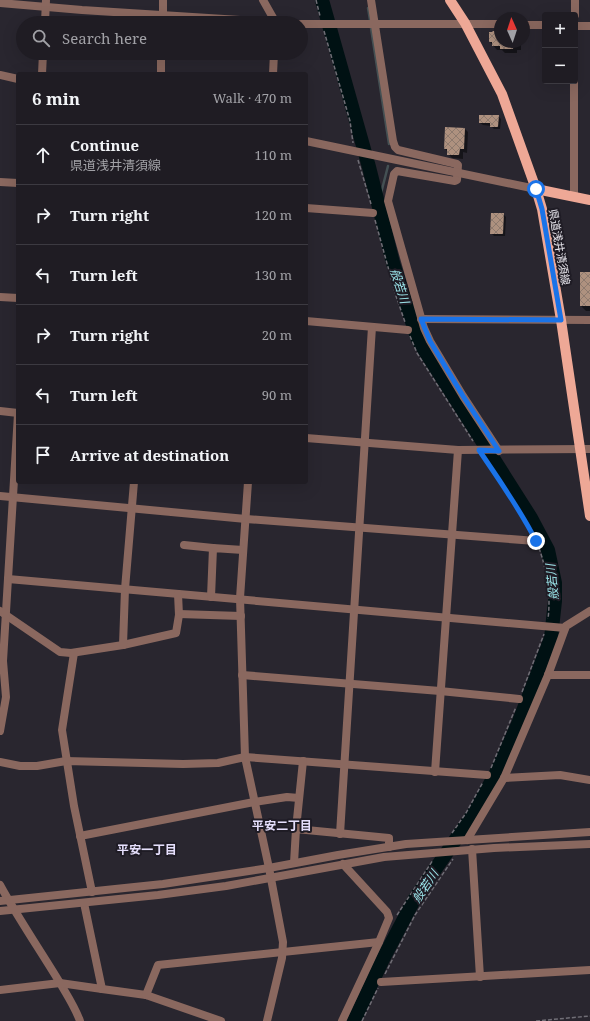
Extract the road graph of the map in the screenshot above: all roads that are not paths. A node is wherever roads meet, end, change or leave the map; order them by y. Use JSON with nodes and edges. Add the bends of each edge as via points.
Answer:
{"nodes":[{"id":1,"x":164,"y":0,"type":"edge"},
{"id":2,"x":264,"y":0,"type":"edge"},
{"id":3,"x":371,"y":0,"type":"edge"},
{"id":4,"x":450,"y":0,"type":"edge"},
{"id":5,"x":575,"y":0,"type":"edge"},
{"id":6,"x":0,"y":3,"type":"edge"},
{"id":7,"x":46,"y":3,"type":"edge"},
{"id":8,"x":575,"y":12,"type":"edge"},
{"id":9,"x":45,"y":16,"type":"edge"},
{"id":10,"x":141,"y":16,"type":"edge"},
{"id":11,"x":163,"y":16,"type":"edge"},
{"id":12,"x":272,"y":16,"type":"edge"},
{"id":13,"x":465,"y":23,"type":"junction"},
{"id":14,"x":308,"y":24,"type":"edge"},
{"id":15,"x":375,"y":24,"type":"junction"},
{"id":16,"x":494,"y":24,"type":"edge"},
{"id":17,"x":530,"y":25,"type":"edge"},
{"id":18,"x":542,"y":25,"type":"edge"},
{"id":19,"x":578,"y":26,"type":"edge"},
{"id":20,"x":590,"y":26,"type":"edge"},
{"id":21,"x":43,"y":60,"type":"edge"},
{"id":22,"x":161,"y":60,"type":"edge"},
{"id":23,"x":274,"y":60,"type":"edge"},
{"id":24,"x":42,"y":72,"type":"edge"},
{"id":25,"x":161,"y":72,"type":"edge"},
{"id":26,"x":273,"y":72,"type":"edge"},
{"id":27,"x":0,"y":74,"type":"edge"},
{"id":28,"x":16,"y":78,"type":"edge"},
{"id":29,"x":574,"y":84,"type":"edge"},
{"id":30,"x":308,"y":141,"type":"edge"},
{"id":31,"x":458,"y":172,"type":"junction"},
{"id":32,"x":0,"y":182,"type":"edge"},
{"id":33,"x":16,"y":183,"type":"edge"},
{"id":34,"x":536,"y":189,"type":"junction"},
{"id":35,"x":574,"y":196,"type":"junction"},
{"id":36,"x":590,"y":200,"type":"edge"},
{"id":37,"x":308,"y":208,"type":"edge"},
{"id":38,"x":373,"y":213,"type":"road end"},
{"id":39,"x":0,"y":297,"type":"edge"},
{"id":40,"x":16,"y":298,"type":"edge"},
{"id":41,"x":421,"y":319,"type":"junction"},
{"id":42,"x":561,"y":320,"type":"junction"},
{"id":43,"x":590,"y":320,"type":"edge"},
{"id":44,"x":308,"y":322,"type":"edge"},
{"id":45,"x":372,"y":327,"type":"junction"},
{"id":46,"x":408,"y":330,"type":"road end"},
{"id":47,"x":0,"y":411,"type":"edge"},
{"id":48,"x":16,"y":413,"type":"edge"},
{"id":49,"x":308,"y":438,"type":"edge"},
{"id":50,"x":365,"y":443,"type":"junction"},
{"id":51,"x":16,"y":447,"type":"edge"},
{"id":52,"x":585,"y":449,"type":"edge"},
{"id":53,"x":458,"y":450,"type":"junction"},
{"id":54,"x":499,"y":451,"type":"junction"},
{"id":55,"x":134,"y":484,"type":"edge"},
{"id":56,"x":248,"y":484,"type":"edge"},
{"id":57,"x":0,"y":496,"type":"edge"},
{"id":58,"x":13,"y":498,"type":"junction"},
{"id":59,"x":132,"y":508,"type":"junction"},
{"id":60,"x":590,"y":516,"type":"edge"},
{"id":61,"x":246,"y":519,"type":"junction"},
{"id":62,"x":359,"y":528,"type":"junction"},
{"id":63,"x":452,"y":535,"type":"junction"},
{"id":64,"x":536,"y":541,"type":"road end"},
{"id":65,"x":184,"y":545,"type":"dead end"},
{"id":66,"x":213,"y":548,"type":"junction"},
{"id":67,"x":243,"y":550,"type":"junction"},
{"id":68,"x":8,"y":579,"type":"junction"},
{"id":69,"x":125,"y":589,"type":"junction"},
{"id":70,"x":178,"y":594,"type":"junction"},
{"id":71,"x":211,"y":597,"type":"junction"},
{"id":72,"x":240,"y":598,"type":"junction"},
{"id":73,"x":354,"y":609,"type":"junction"},
{"id":74,"x":590,"y":611,"type":"edge"},
{"id":75,"x":3,"y":613,"type":"edge"},
{"id":76,"x":178,"y":614,"type":"junction"},
{"id":77,"x":241,"y":616,"type":"junction"},
{"id":78,"x":446,"y":618,"type":"junction"},
{"id":79,"x":565,"y":628,"type":"junction"},
{"id":80,"x":123,"y":645,"type":"junction"},
{"id":81,"x":74,"y":653,"type":"junction"},
{"id":82,"x":1,"y":661,"type":"edge"},
{"id":83,"x":242,"y":675,"type":"junction"},
{"id":84,"x":548,"y":675,"type":"junction"},
{"id":85,"x":590,"y":675,"type":"edge"},
{"id":86,"x":349,"y":684,"type":"junction"},
{"id":87,"x":440,"y":691,"type":"junction"},
{"id":88,"x":519,"y":699,"type":"road end"},
{"id":89,"x":0,"y":731,"type":"edge"},
{"id":90,"x":245,"y":756,"type":"junction"},
{"id":91,"x":66,"y":761,"type":"junction"},
{"id":92,"x":303,"y":761,"type":"junction"},
{"id":93,"x":0,"y":762,"type":"edge"},
{"id":94,"x":344,"y":764,"type":"junction"},
{"id":95,"x":435,"y":772,"type":"junction"},
{"id":96,"x":487,"y":775,"type":"road end"},
{"id":97,"x":504,"y":778,"type":"junction"},
{"id":98,"x":590,"y":780,"type":"edge"},
{"id":99,"x":299,"y":798,"type":"junction"},
{"id":100,"x":254,"y":802,"type":"junction"},
{"id":101,"x":296,"y":829,"type":"junction"},
{"id":102,"x":590,"y":832,"type":"edge"},
{"id":103,"x":340,"y":834,"type":"junction"},
{"id":104,"x":80,"y":836,"type":"junction"},
{"id":105,"x":465,"y":841,"type":"junction"},
{"id":106,"x":590,"y":844,"type":"edge"},
{"id":107,"x":389,"y":847,"type":"junction"},
{"id":108,"x":472,"y":849,"type":"junction"},
{"id":109,"x":294,"y":863,"type":"junction"},
{"id":110,"x":343,"y":864,"type":"junction"},
{"id":111,"x":269,"y":868,"type":"junction"},
{"id":112,"x":270,"y":878,"type":"junction"},
{"id":113,"x":0,"y":885,"type":"edge"},
{"id":114,"x":92,"y":892,"type":"junction"},
{"id":115,"x":9,"y":900,"type":"junction"},
{"id":116,"x":0,"y":901,"type":"edge"},
{"id":117,"x":84,"y":903,"type":"junction"},
{"id":118,"x":14,"y":910,"type":"junction"},
{"id":119,"x":0,"y":911,"type":"edge"},
{"id":120,"x":379,"y":942,"type":"junction"},
{"id":121,"x":282,"y":952,"type":"junction"},
{"id":122,"x":590,"y":970,"type":"edge"},
{"id":123,"x":480,"y":977,"type":"junction"},
{"id":124,"x":381,"y":982,"type":"road end"},
{"id":125,"x":60,"y":983,"type":"junction"},
{"id":126,"x":102,"y":989,"type":"junction"},
{"id":127,"x":0,"y":990,"type":"edge"},
{"id":128,"x":146,"y":995,"type":"junction"},
{"id":129,"x":80,"y":1021,"type":"edge"},
{"id":130,"x":221,"y":1021,"type":"edge"},
{"id":131,"x":267,"y":1021,"type":"edge"},
{"id":132,"x":342,"y":1021,"type":"edge"}],
"edges":[{"from":1,"to":11,"type":"street"},
{"from":2,"to":12,"type":"street"},
{"from":3,"to":15,"type":"street"},
{"from":4,"to":13,"type":"main road","name":"県道浅井清須線"},
{"from":5,"to":8,"type":"street"},
{"from":6,"to":7,"type":"street"},
{"from":7,"to":9,"type":"street"},
{"from":7,"to":10,"type":"street"},
{"from":13,"to":15,"type":"street"},
{"from":13,"to":16,"type":"street"},
{"from":13,"to":34,"type":"main road","name":"県道浅井清須線","via":[[502,94]]},
{"from":14,"to":15,"type":"street"},
{"from":15,"to":31,"type":"street","via":[[395,147],[398,150],[457,164]]},
{"from":17,"to":18,"type":"street"},
{"from":19,"to":20,"type":"street"},
{"from":21,"to":24,"type":"street"},
{"from":22,"to":25,"type":"street"},
{"from":23,"to":26,"type":"street"},
{"from":27,"to":28,"type":"street"},
{"from":29,"to":35,"type":"street"},
{"from":30,"to":31,"type":"street"},
{"from":31,"to":34,"type":"street"},
{"from":31,"to":41,"type":"street","via":[[455,181],[397,171],[394,174],[388,201]]},
{"from":32,"to":33,"type":"street"},
{"from":34,"to":35,"type":"main road"},
{"from":34,"to":42,"type":"main road","name":"県道浅井清須線","via":[[542,209]]},
{"from":35,"to":36,"type":"main road"},
{"from":37,"to":38,"type":"street"},
{"from":39,"to":40,"type":"street"},
{"from":41,"to":42,"type":"street"},
{"from":41,"to":54,"type":"street","via":[[430,341]]},
{"from":42,"to":43,"type":"street"},
{"from":42,"to":52,"type":"main road","name":"県道浅井清須線"},
{"from":44,"to":45,"type":"street"},
{"from":45,"to":46,"type":"street"},
{"from":45,"to":50,"type":"street"},
{"from":47,"to":48,"type":"street"},
{"from":49,"to":50,"type":"street"},
{"from":50,"to":53,"type":"street"},
{"from":50,"to":62,"type":"street"},
{"from":51,"to":58,"type":"street"},
{"from":52,"to":54,"type":"street"},
{"from":52,"to":60,"type":"main road","name":"県道浅井清須線"},
{"from":53,"to":54,"type":"street"},
{"from":53,"to":63,"type":"street"},
{"from":55,"to":59,"type":"street"},
{"from":56,"to":61,"type":"street"},
{"from":57,"to":58,"type":"street"},
{"from":58,"to":59,"type":"street"},
{"from":58,"to":68,"type":"street"},
{"from":59,"to":61,"type":"street"},
{"from":59,"to":69,"type":"street"},
{"from":61,"to":62,"type":"street"},
{"from":61,"to":67,"type":"street"},
{"from":62,"to":63,"type":"street"},
{"from":62,"to":73,"type":"street"},
{"from":63,"to":64,"type":"street"},
{"from":63,"to":78,"type":"street"},
{"from":65,"to":66,"type":"street"},
{"from":66,"to":67,"type":"street"},
{"from":66,"to":71,"type":"street"},
{"from":67,"to":72,"type":"street"},
{"from":68,"to":69,"type":"street"},
{"from":68,"to":75,"type":"street"},
{"from":69,"to":70,"type":"street"},
{"from":69,"to":80,"type":"street"},
{"from":70,"to":71,"type":"street"},
{"from":70,"to":76,"type":"street"},
{"from":71,"to":72,"type":"street"},
{"from":72,"to":73,"type":"street"},
{"from":72,"to":77,"type":"street"},
{"from":73,"to":78,"type":"street"},
{"from":73,"to":86,"type":"street"},
{"from":74,"to":79,"type":"street"},
{"from":75,"to":81,"type":"street","via":[[60,652]]},
{"from":75,"to":82,"type":"street"},
{"from":76,"to":77,"type":"street"},
{"from":76,"to":80,"type":"street","via":[[176,633]]},
{"from":77,"to":83,"type":"street"},
{"from":78,"to":79,"type":"street"},
{"from":78,"to":87,"type":"street"},
{"from":79,"to":84,"type":"street"},
{"from":80,"to":81,"type":"street"},
{"from":81,"to":91,"type":"street","via":[[62,730]]},
{"from":82,"to":89,"type":"street","via":[[6,697]]},
{"from":83,"to":86,"type":"street"},
{"from":83,"to":90,"type":"street"},
{"from":84,"to":85,"type":"street"},
{"from":84,"to":97,"type":"street"},
{"from":86,"to":87,"type":"street"},
{"from":86,"to":94,"type":"street"},
{"from":87,"to":88,"type":"street"},
{"from":87,"to":95,"type":"street"},
{"from":90,"to":91,"type":"street","via":[[218,763],[183,764]]},
{"from":90,"to":92,"type":"street"},
{"from":90,"to":100,"type":"street"},
{"from":91,"to":93,"type":"street","via":[[37,766]]},
{"from":91,"to":104,"type":"street"},
{"from":92,"to":94,"type":"street"},
{"from":92,"to":99,"type":"street"},
{"from":94,"to":95,"type":"street"},
{"from":94,"to":103,"type":"street"},
{"from":95,"to":96,"type":"street"},
{"from":97,"to":98,"type":"street","via":[[560,775]]},
{"from":97,"to":105,"type":"street"},
{"from":99,"to":100,"type":"street","via":[[287,797]]},
{"from":99,"to":101,"type":"street"},
{"from":100,"to":104,"type":"street"},
{"from":100,"to":111,"type":"street"},
{"from":101,"to":103,"type":"street"},
{"from":101,"to":109,"type":"street"},
{"from":102,"to":105,"type":"street"},
{"from":103,"to":107,"type":"street","via":[[388,838]]},
{"from":104,"to":114,"type":"street"},
{"from":105,"to":107,"type":"street"},
{"from":106,"to":108,"type":"street"},
{"from":107,"to":109,"type":"street"},
{"from":108,"to":110,"type":"street","via":[[384,857]]},
{"from":108,"to":123,"type":"street"},
{"from":109,"to":111,"type":"street"},
{"from":110,"to":112,"type":"street"},
{"from":110,"to":120,"type":"street","via":[[387,912],[389,918]]},
{"from":111,"to":112,"type":"street"},
{"from":111,"to":114,"type":"street"},
{"from":112,"to":117,"type":"street","via":[[226,886]]},
{"from":112,"to":121,"type":"street","via":[[283,942]]},
{"from":113,"to":115,"type":"street"},
{"from":114,"to":115,"type":"street"},
{"from":115,"to":116,"type":"street"},
{"from":115,"to":118,"type":"street"},
{"from":117,"to":118,"type":"street"},
{"from":117,"to":126,"type":"street"},
{"from":118,"to":119,"type":"street"},
{"from":118,"to":125,"type":"street"},
{"from":120,"to":121,"type":"street"},
{"from":120,"to":132,"type":"street"},
{"from":121,"to":128,"type":"street","via":[[158,965]]},
{"from":121,"to":131,"type":"street"},
{"from":122,"to":123,"type":"street"},
{"from":123,"to":124,"type":"street"},
{"from":125,"to":126,"type":"street"},
{"from":125,"to":127,"type":"street"},
{"from":125,"to":129,"type":"street"},
{"from":126,"to":128,"type":"street"},
{"from":128,"to":130,"type":"street"}]}
